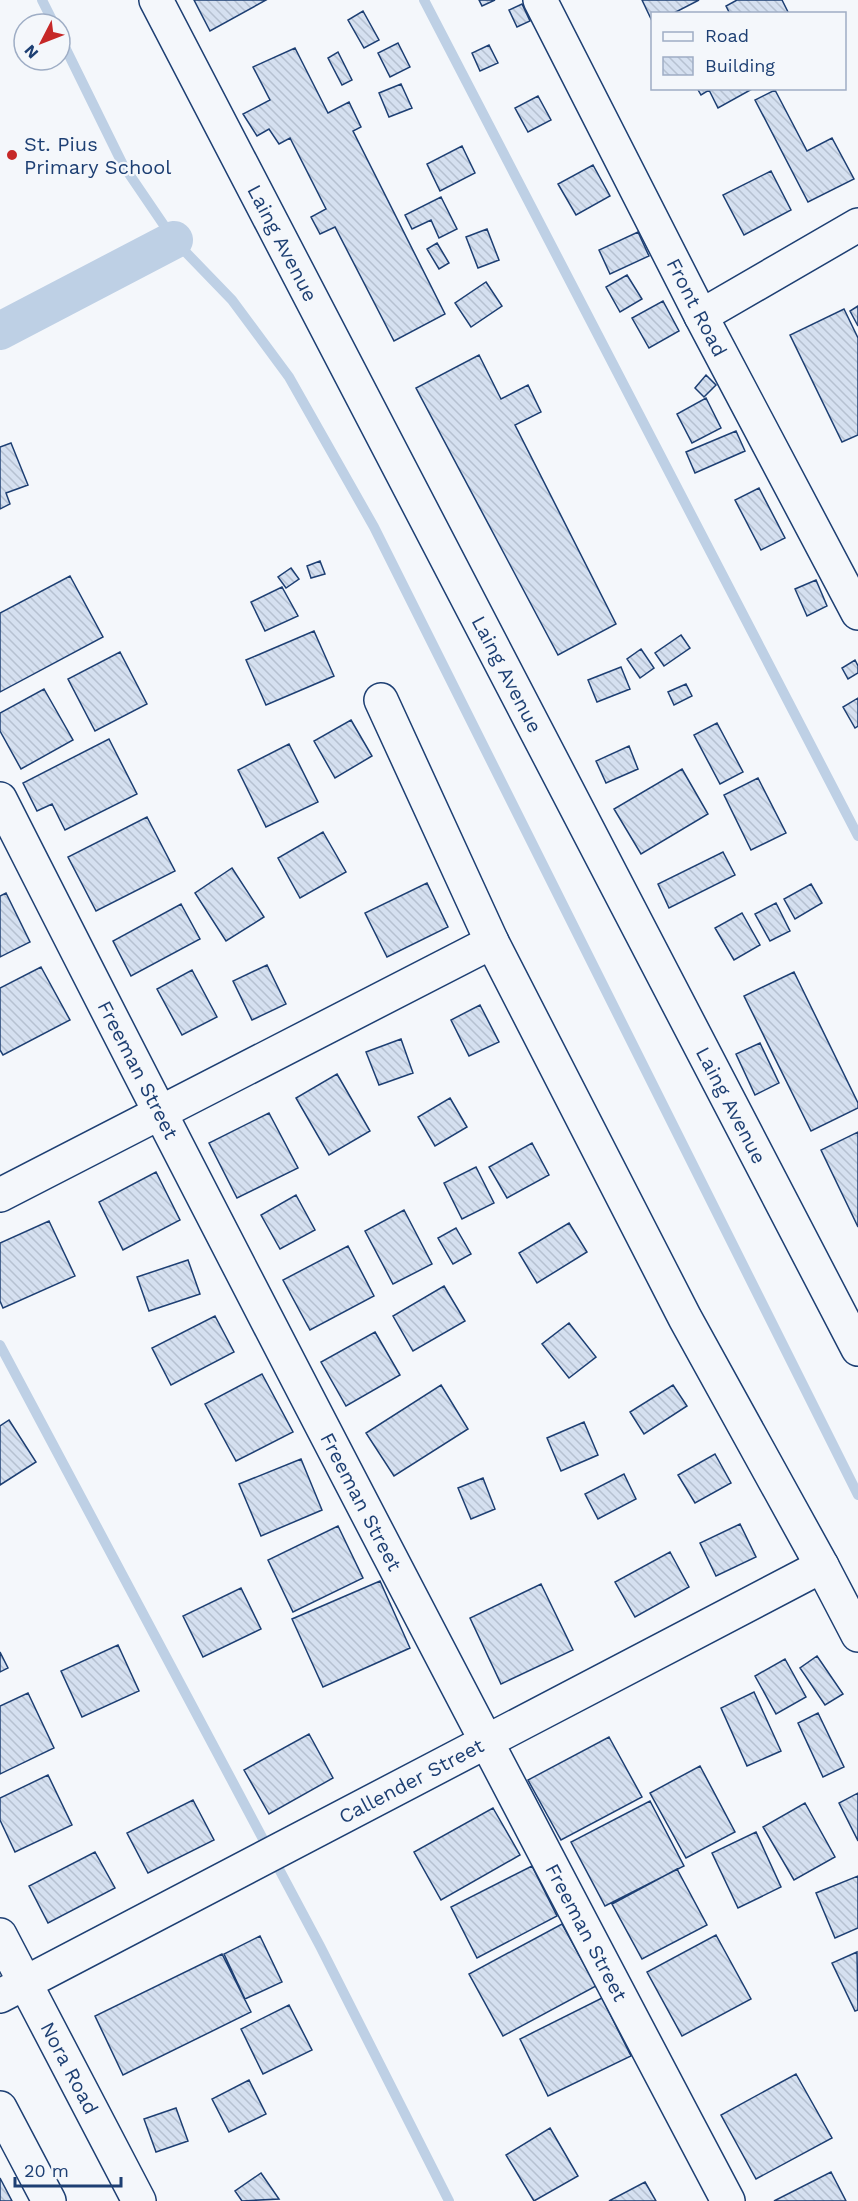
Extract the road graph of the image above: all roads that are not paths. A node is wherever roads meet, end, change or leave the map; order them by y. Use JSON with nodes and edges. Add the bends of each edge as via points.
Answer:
{"nodes":[{"id":1,"x":156,"y":0,"type":"edge"},
{"id":2,"x":540,"y":0,"type":"edge"},
{"id":3,"x":858,"y":225,"type":"edge"},
{"id":4,"x":701,"y":316,"type":"junction"},
{"id":5,"x":858,"y":613,"type":"edge"},
{"id":6,"x":381,"y":700,"type":"dead end"},
{"id":7,"x":0,"y":799,"type":"edge"},
{"id":8,"x":492,"y":942,"type":"junction"},
{"id":9,"x":159,"y":1112,"type":"junction"},
{"id":10,"x":0,"y":1195,"type":"edge"},
{"id":11,"x":858,"y":1349,"type":"edge"},
{"id":12,"x":822,"y":1566,"type":"junction"},
{"id":13,"x":858,"y":1635,"type":"edge"},
{"id":14,"x":486,"y":1743,"type":"junction"},
{"id":15,"x":0,"y":1935,"type":"edge"},
{"id":16,"x":12,"y":1989,"type":"edge"},
{"id":17,"x":0,"y":2108,"type":"edge"},
{"id":18,"x":49,"y":2201,"type":"edge"},
{"id":19,"x":140,"y":2201,"type":"edge"},
{"id":20,"x":728,"y":2201,"type":"edge"}],
"edges":[{"from":1,"to":11,"type":"street","name":"Laing Avenue"},
{"from":2,"to":4,"type":"street","name":"Front Road"},
{"from":3,"to":4,"type":"street"},
{"from":4,"to":5,"type":"street","name":"Front Road"},
{"from":6,"to":8,"type":"street"},
{"from":7,"to":9,"type":"street","name":"Freeman Street"},
{"from":8,"to":9,"type":"street"},
{"from":8,"to":12,"type":"street","via":[[685,1317]]},
{"from":9,"to":10,"type":"street"},
{"from":9,"to":14,"type":"street","name":"Freeman Street"},
{"from":12,"to":13,"type":"street"},
{"from":12,"to":14,"type":"street","name":"Callender Street"},
{"from":14,"to":16,"type":"street","name":"Callender Street"},
{"from":14,"to":20,"type":"street","name":"Freeman Street"},
{"from":15,"to":16,"type":"street","name":"Nora Road"},
{"from":16,"to":19,"type":"street","name":"Nora Road"},
{"from":17,"to":18,"type":"street"}]}
